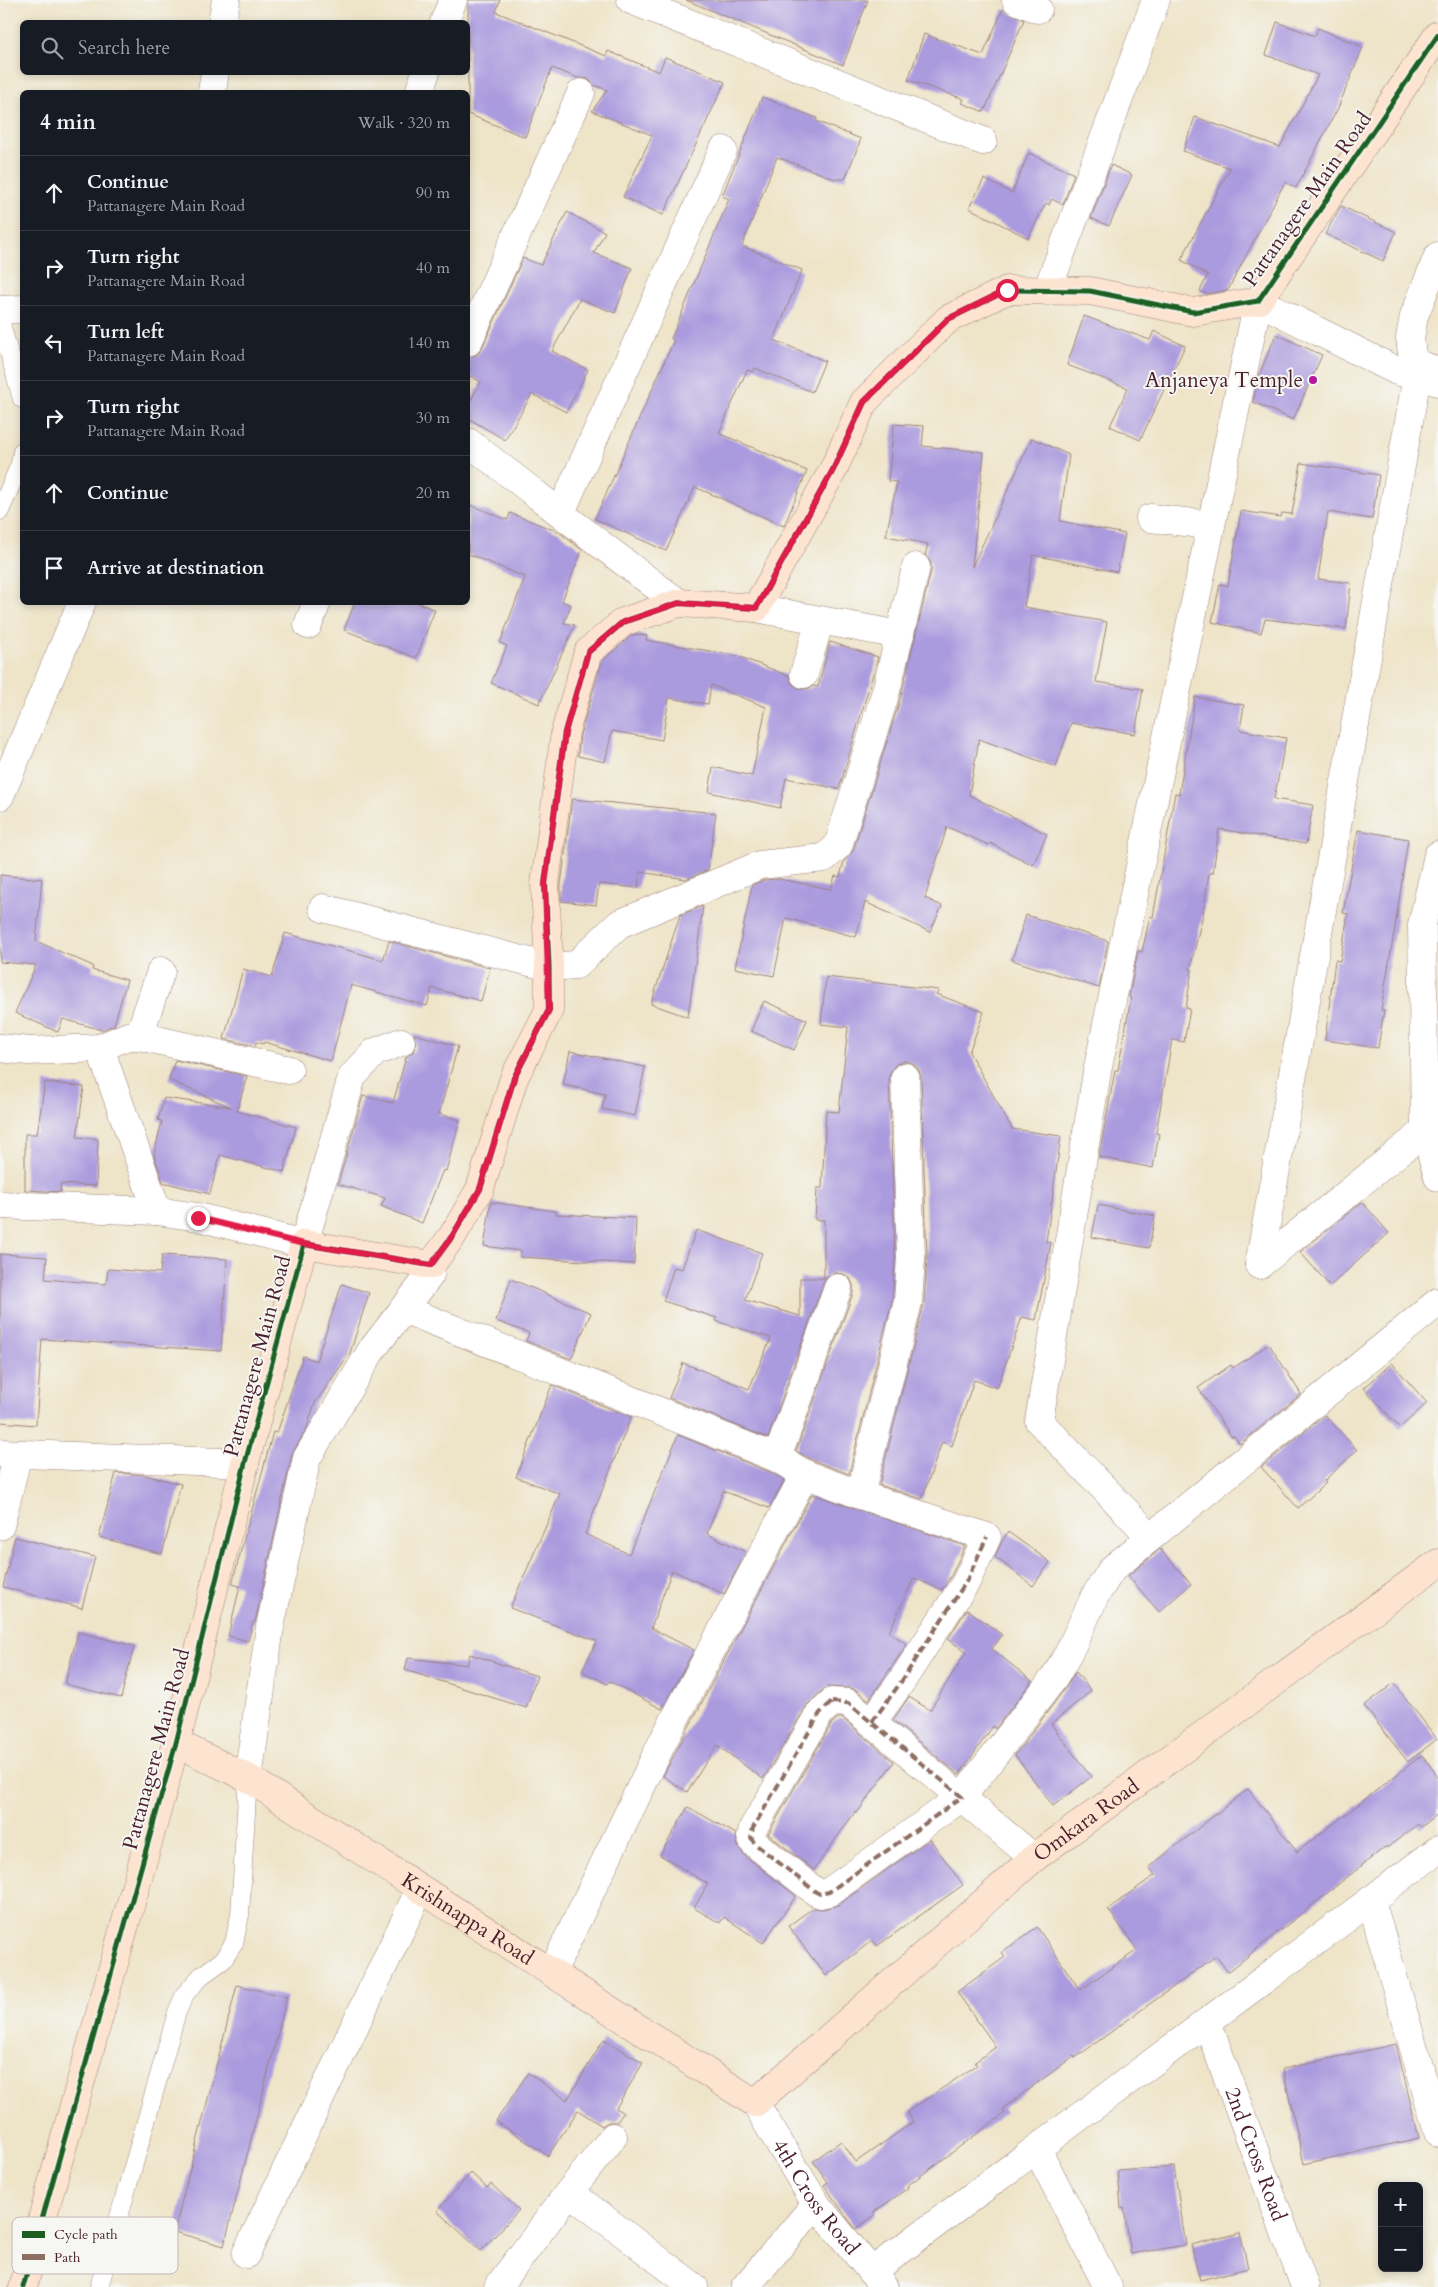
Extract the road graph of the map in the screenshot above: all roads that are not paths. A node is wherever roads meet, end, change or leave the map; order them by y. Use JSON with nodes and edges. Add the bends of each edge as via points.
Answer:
{"nodes":[{"id":1,"x":226,"y":0,"type":"edge"},
{"id":2,"x":453,"y":0,"type":"edge"},
{"id":3,"x":631,"y":0,"type":"edge"},
{"id":4,"x":1156,"y":0,"type":"edge"},
{"id":5,"x":222,"y":20,"type":"edge"},
{"id":6,"x":445,"y":20,"type":"edge"},
{"id":7,"x":1438,"y":35,"type":"edge"},
{"id":8,"x":215,"y":75,"type":"edge"},
{"id":9,"x":425,"y":75,"type":"edge"},
{"id":10,"x":212,"y":90,"type":"edge"},
{"id":11,"x":420,"y":90,"type":"edge"},
{"id":12,"x":581,"y":93,"type":"dead end"},
{"id":13,"x":983,"y":141,"type":"dead end"},
{"id":14,"x":723,"y":150,"type":"dead end"},
{"id":15,"x":1438,"y":256,"type":"edge"},
{"id":16,"x":1047,"y":291,"type":"junction"},
{"id":17,"x":1258,"y":301,"type":"junction"},
{"id":18,"x":20,"y":309,"type":"edge"},
{"id":19,"x":0,"y":310,"type":"edge"},
{"id":20,"x":0,"y":320,"type":"edge"},
{"id":21,"x":470,"y":338,"type":"edge"},
{"id":22,"x":1431,"y":376,"type":"edge"},
{"id":23,"x":20,"y":392,"type":"edge"},
{"id":24,"x":470,"y":444,"type":"edge"},
{"id":25,"x":20,"y":464,"type":"edge"},
{"id":26,"x":0,"y":511,"type":"edge"},
{"id":27,"x":561,"y":512,"type":"junction"},
{"id":28,"x":1150,"y":518,"type":"dead end"},
{"id":29,"x":1211,"y":525,"type":"junction"},
{"id":30,"x":916,"y":567,"type":"dead end"},
{"id":31,"x":679,"y":603,"type":"junction"},
{"id":32,"x":81,"y":605,"type":"edge"},
{"id":33,"x":756,"y":608,"type":"junction"},
{"id":34,"x":820,"y":620,"type":"junction"},
{"id":35,"x":900,"y":635,"type":"junction"},
{"id":36,"x":804,"y":674,"type":"dead end"},
{"id":37,"x":0,"y":796,"type":"edge"},
{"id":38,"x":1438,"y":854,"type":"edge"},
{"id":39,"x":323,"y":908,"type":"dead end"},
{"id":40,"x":549,"y":967,"type":"junction"},
{"id":41,"x":160,"y":971,"type":"dead end"},
{"id":42,"x":139,"y":1036,"type":"junction"},
{"id":43,"x":401,"y":1042,"type":"dead end"},
{"id":44,"x":0,"y":1048,"type":"edge"},
{"id":45,"x":100,"y":1048,"type":"junction"},
{"id":46,"x":1432,"y":1066,"type":"edge"},
{"id":47,"x":289,"y":1070,"type":"dead end"},
{"id":48,"x":905,"y":1077,"type":"dead end"},
{"id":49,"x":1432,"y":1136,"type":"edge"},
{"id":50,"x":1438,"y":1178,"type":"edge"},
{"id":51,"x":0,"y":1205,"type":"edge"},
{"id":52,"x":157,"y":1211,"type":"junction"},
{"id":53,"x":304,"y":1244,"type":"junction"},
{"id":54,"x":431,"y":1265,"type":"junction"},
{"id":55,"x":838,"y":1288,"type":"dead end"},
{"id":56,"x":1438,"y":1302,"type":"edge"},
{"id":57,"x":403,"y":1309,"type":"junction"},
{"id":58,"x":9,"y":1454,"type":"edge"},
{"id":59,"x":777,"y":1458,"type":"junction"},
{"id":60,"x":245,"y":1463,"type":"junction"},
{"id":61,"x":805,"y":1474,"type":"junction"},
{"id":62,"x":860,"y":1495,"type":"junction"},
{"id":63,"x":0,"y":1526,"type":"edge"},
{"id":64,"x":1150,"y":1536,"type":"junction"},
{"id":65,"x":1438,"y":1563,"type":"edge"},
{"id":66,"x":872,"y":1722,"type":"junction"},
{"id":67,"x":176,"y":1743,"type":"junction"},
{"id":68,"x":248,"y":1778,"type":"junction"},
{"id":69,"x":962,"y":1797,"type":"junction"},
{"id":70,"x":1438,"y":1850,"type":"edge"},
{"id":71,"x":1034,"y":1858,"type":"junction"},
{"id":72,"x":420,"y":1889,"type":"junction"},
{"id":73,"x":1371,"y":1900,"type":"junction"},
{"id":74,"x":552,"y":1972,"type":"junction"},
{"id":75,"x":1207,"y":2022,"type":"junction"},
{"id":76,"x":755,"y":2104,"type":"junction"},
{"id":77,"x":1438,"y":2132,"type":"edge"},
{"id":78,"x":613,"y":2137,"type":"dead end"},
{"id":79,"x":1037,"y":2149,"type":"junction"},
{"id":80,"x":568,"y":2192,"type":"junction"},
{"id":81,"x":816,"y":2204,"type":"junction"},
{"id":82,"x":43,"y":2217,"type":"edge"},
{"id":83,"x":119,"y":2217,"type":"edge"},
{"id":84,"x":246,"y":2254,"type":"dead end"},
{"id":85,"x":27,"y":2274,"type":"edge"},
{"id":86,"x":103,"y":2274,"type":"edge"},
{"id":87,"x":878,"y":2279,"type":"edge"},
{"id":88,"x":23,"y":2287,"type":"edge"},
{"id":89,"x":99,"y":2287,"type":"edge"},
{"id":90,"x":498,"y":2287,"type":"edge"},
{"id":91,"x":694,"y":2287,"type":"edge"},
{"id":92,"x":745,"y":2287,"type":"edge"},
{"id":93,"x":1108,"y":2287,"type":"edge"},
{"id":94,"x":1306,"y":2287,"type":"edge"}],
"edges":[{"from":1,"to":5,"type":"street"},
{"from":2,"to":6,"type":"street"},
{"from":3,"to":13,"type":"street"},
{"from":4,"to":16,"type":"street"},
{"from":7,"to":17,"type":"street","name":"Pattanagere Main Road"},
{"from":8,"to":10,"type":"street"},
{"from":9,"to":11,"type":"street"},
{"from":12,"to":21,"type":"street"},
{"from":14,"to":27,"type":"street"},
{"from":15,"to":22,"type":"street","via":[[1414,316],[1410,338],[1413,360]]},
{"from":16,"to":17,"type":"street","name":"Pattanagere Main Road","via":[[1090,291],[1194,312]]},
{"from":16,"to":33,"type":"street","name":"Pattanagere Main Road","via":[[1007,290],[948,319],[864,402],[833,470]]},
{"from":17,"to":22,"type":"street","via":[[1397,371]]},
{"from":17,"to":29,"type":"street"},
{"from":18,"to":19,"type":"street"},
{"from":20,"to":23,"type":"lane"},
{"from":22,"to":49,"type":"street","via":[[1259,1264]]},
{"from":24,"to":27,"type":"street"},
{"from":25,"to":26,"type":"lane"},
{"from":27,"to":31,"type":"street","via":[[618,560]]},
{"from":28,"to":29,"type":"street"},
{"from":29,"to":64,"type":"street","via":[[1097,1072],[1039,1421]]},
{"from":30,"to":35,"type":"street"},
{"from":31,"to":33,"type":"street"},
{"from":31,"to":40,"type":"street","via":[[623,622],[588,652],[565,732],[545,884]]},
{"from":32,"to":37,"type":"street"},
{"from":33,"to":34,"type":"street"},
{"from":34,"to":35,"type":"street"},
{"from":34,"to":36,"type":"street"},
{"from":35,"to":40,"type":"street","via":[[838,846],[824,858],[760,865],[737,874],[619,924],[576,966]]},
{"from":38,"to":46,"type":"street","via":[[1422,924]]},
{"from":39,"to":40,"type":"street"},
{"from":40,"to":54,"type":"street","via":[[549,1010],[514,1078],[480,1189]]},
{"from":41,"to":42,"type":"street"},
{"from":42,"to":45,"type":"street","via":[[128,1036]]},
{"from":42,"to":47,"type":"street"},
{"from":43,"to":53,"type":"street","via":[[375,1052],[352,1077]]},
{"from":44,"to":45,"type":"street","via":[[29,1051]]},
{"from":45,"to":52,"type":"street"},
{"from":46,"to":49,"type":"street"},
{"from":48,"to":62,"type":"street","via":[[912,1258],[908,1302]]},
{"from":49,"to":50,"type":"street"},
{"from":51,"to":52,"type":"street"},
{"from":52,"to":53,"type":"street"},
{"from":53,"to":54,"type":"street","name":"Pattanagere Main Road"},
{"from":53,"to":60,"type":"street","name":"Pattanagere Main Road"},
{"from":54,"to":57,"type":"street","via":[[430,1275]]},
{"from":55,"to":59,"type":"street"},
{"from":56,"to":64,"type":"street"},
{"from":57,"to":59,"type":"street"},
{"from":57,"to":68,"type":"street","via":[[371,1350],[307,1458],[270,1627]]},
{"from":58,"to":60,"type":"street"},
{"from":58,"to":63,"type":"street"},
{"from":59,"to":61,"type":"street"},
{"from":60,"to":67,"type":"street","name":"Pattanagere Main Road"},
{"from":61,"to":62,"type":"street"},
{"from":61,"to":74,"type":"street","via":[[663,1741]]},
{"from":62,"to":66,"type":"street","via":[[987,1537],[966,1582]]},
{"from":64,"to":69,"type":"street","via":[[1112,1569],[1054,1678]]},
{"from":65,"to":71,"type":"street","name":"Omkara Road"},
{"from":66,"to":69,"type":"street"},
{"from":66,"to":69,"type":"street","via":[[848,1703],[832,1702],[820,1713],[753,1828],[751,1838],[754,1843],[816,1892],[823,1894]]},
{"from":67,"to":68,"type":"street","name":"Krishnappa Road"},
{"from":67,"to":82,"type":"street","name":"Pattanagere Main Road"},
{"from":68,"to":72,"type":"street","name":"Krishnappa Road"},
{"from":68,"to":83,"type":"lane","via":[[240,1915],[234,1943],[223,1960],[201,1976],[185,1994],[177,2012]]},
{"from":69,"to":71,"type":"street"},
{"from":70,"to":73,"type":"street"},
{"from":71,"to":76,"type":"street","name":"Omkara Road"},
{"from":72,"to":74,"type":"street","name":"Krishnappa Road"},
{"from":72,"to":84,"type":"street"},
{"from":73,"to":75,"type":"street"},
{"from":73,"to":77,"type":"street"},
{"from":74,"to":76,"type":"street","name":"Krishnappa Road"},
{"from":75,"to":79,"type":"street"},
{"from":75,"to":94,"type":"street","name":"2nd Cross Road"},
{"from":76,"to":81,"type":"street","name":"4th Cross Road"},
{"from":78,"to":80,"type":"street"},
{"from":79,"to":87,"type":"street"},
{"from":79,"to":93,"type":"street"},
{"from":80,"to":90,"type":"street"},
{"from":80,"to":91,"type":"street"},
{"from":81,"to":87,"type":"street","name":"4th Cross Road"},
{"from":81,"to":92,"type":"street"},
{"from":85,"to":88,"type":"street","name":"Pattanagere Main Road"},
{"from":86,"to":89,"type":"lane"}]}
